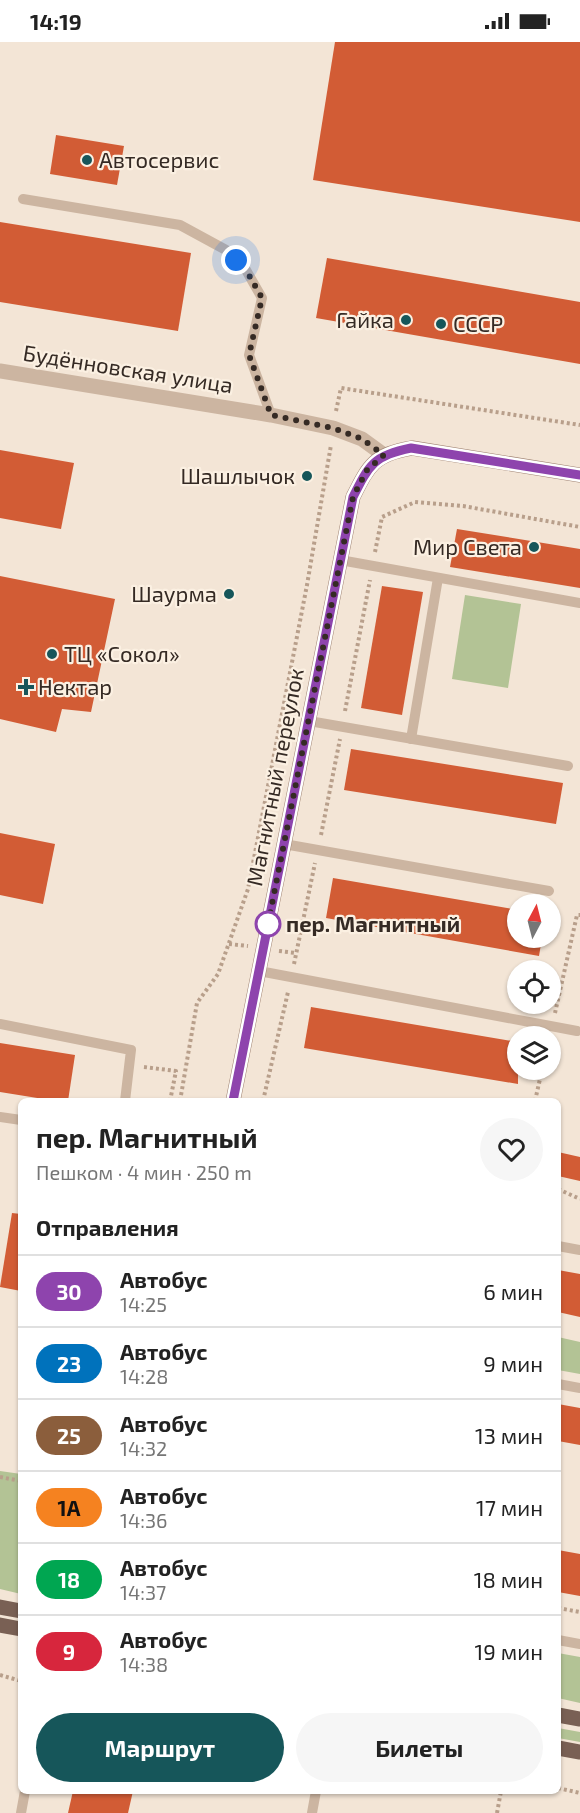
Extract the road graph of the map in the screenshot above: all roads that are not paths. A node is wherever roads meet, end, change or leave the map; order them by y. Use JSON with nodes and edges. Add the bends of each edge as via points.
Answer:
{"nodes":[{"id":1,"x":23,"y":199,"type":"dead end"},
{"id":2,"x":0,"y":371,"type":"edge"},
{"id":3,"x":271,"y":415,"type":"junction"},
{"id":4,"x":384,"y":455,"type":"junction"},
{"id":5,"x":580,"y":475,"type":"edge"},
{"id":6,"x":340,"y":560,"type":"junction"},
{"id":7,"x":438,"y":578,"type":"junction"},
{"id":8,"x":580,"y":603,"type":"edge"},
{"id":9,"x":309,"y":721,"type":"junction"},
{"id":10,"x":411,"y":739,"type":"junction"},
{"id":11,"x":568,"y":766,"type":"dead end"},
{"id":12,"x":284,"y":844,"type":"junction"},
{"id":13,"x":549,"y":891,"type":"dead end"},
{"id":14,"x":259,"y":971,"type":"junction"},
{"id":15,"x":0,"y":1024,"type":"edge"},
{"id":16,"x":577,"y":1031,"type":"dead end"},
{"id":17,"x":126,"y":1098,"type":"edge"},
{"id":18,"x":234,"y":1098,"type":"edge"},
{"id":19,"x":0,"y":1117,"type":"edge"},
{"id":20,"x":18,"y":1120,"type":"edge"},
{"id":21,"x":561,"y":1247,"type":"edge"},
{"id":22,"x":580,"y":1250,"type":"edge"},
{"id":23,"x":561,"y":1385,"type":"edge"},
{"id":24,"x":580,"y":1388,"type":"edge"},
{"id":25,"x":0,"y":1607,"type":"edge"},
{"id":26,"x":18,"y":1610,"type":"edge"},
{"id":27,"x":0,"y":1625,"type":"edge"},
{"id":28,"x":18,"y":1628,"type":"edge"},
{"id":29,"x":561,"y":1641,"type":"edge"},
{"id":30,"x":580,"y":1644,"type":"edge"},
{"id":31,"x":561,"y":1716,"type":"edge"},
{"id":32,"x":580,"y":1719,"type":"edge"},
{"id":33,"x":561,"y":1749,"type":"edge"},
{"id":34,"x":580,"y":1752,"type":"edge"},
{"id":35,"x":24,"y":1794,"type":"edge"},
{"id":36,"x":315,"y":1794,"type":"edge"},
{"id":37,"x":21,"y":1813,"type":"edge"},
{"id":38,"x":312,"y":1813,"type":"edge"}],
"edges":[{"from":1,"to":3,"type":"lane","via":[[180,225],[226,250],[246,270],[262,298],[249,355]]},
{"from":2,"to":3,"type":"street","name":"Будённовская улица"},
{"from":3,"to":4,"type":"street","name":"Будённовская улица","via":[[333,428],[362,439]]},
{"from":4,"to":5,"type":"main road","via":[[411,448]]},
{"from":4,"to":6,"type":"main road","name":"Магнитный переулок","via":[[367,470],[353,497]]},
{"from":6,"to":7,"type":"lane"},
{"from":6,"to":9,"type":"main road","name":"Магнитный переулок"},
{"from":7,"to":8,"type":"lane"},
{"from":7,"to":10,"type":"lane"},
{"from":9,"to":10,"type":"lane"},
{"from":9,"to":12,"type":"main road","name":"Магнитный переулок"},
{"from":10,"to":11,"type":"lane"},
{"from":12,"to":13,"type":"lane"},
{"from":12,"to":14,"type":"main road","name":"Магнитный переулок"},
{"from":14,"to":16,"type":"lane"},
{"from":14,"to":18,"type":"main road","name":"Магнитный переулок"},
{"from":15,"to":17,"type":"lane","via":[[131,1050]]},
{"from":19,"to":20,"type":"lane"},
{"from":21,"to":22,"type":"lane"},
{"from":23,"to":24,"type":"lane"},
{"from":25,"to":26,"type":"main road"},
{"from":27,"to":28,"type":"main road"},
{"from":29,"to":30,"type":"lane"},
{"from":31,"to":32,"type":"main road"},
{"from":33,"to":34,"type":"main road"},
{"from":35,"to":37,"type":"lane"},
{"from":36,"to":38,"type":"lane"}]}
